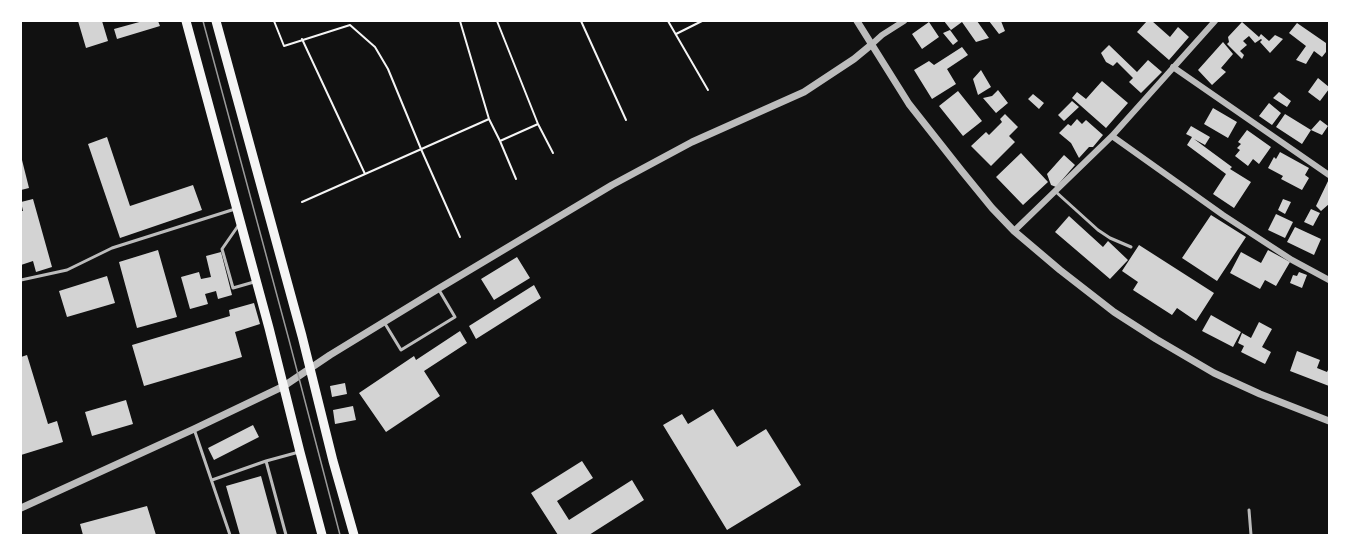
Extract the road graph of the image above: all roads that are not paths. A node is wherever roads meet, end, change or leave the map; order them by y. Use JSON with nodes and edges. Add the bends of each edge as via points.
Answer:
{"nodes":[{"id":1,"x":186,"y":21,"type":"edge"},
{"id":2,"x":216,"y":21,"type":"edge"},
{"id":3,"x":857,"y":21,"type":"edge"},
{"id":4,"x":904,"y":21,"type":"edge"},
{"id":5,"x":1215,"y":21,"type":"edge"},
{"id":6,"x":871,"y":45,"type":"junction"},
{"id":7,"x":1173,"y":67,"type":"junction"},
{"id":8,"x":1112,"y":136,"type":"junction"},
{"id":9,"x":1329,"y":175,"type":"edge"},
{"id":10,"x":1055,"y":191,"type":"junction"},
{"id":11,"x":237,"y":209,"type":"junction"},
{"id":12,"x":241,"y":222,"type":"junction"},
{"id":13,"x":1014,"y":231,"type":"junction"},
{"id":14,"x":1131,"y":248,"type":"dead end"},
{"id":15,"x":21,"y":280,"type":"edge"},
{"id":16,"x":1329,"y":280,"type":"edge"},
{"id":17,"x":257,"y":281,"type":"junction"},
{"id":18,"x":438,"y":289,"type":"junction"},
{"id":19,"x":384,"y":322,"type":"junction"},
{"id":20,"x":310,"y":368,"type":"junction"},
{"id":21,"x":284,"y":387,"type":"junction"},
{"id":22,"x":1329,"y":421,"type":"edge"},
{"id":23,"x":194,"y":429,"type":"junction"},
{"id":24,"x":300,"y":452,"type":"junction"},
{"id":25,"x":266,"y":461,"type":"junction"},
{"id":26,"x":212,"y":480,"type":"junction"},
{"id":27,"x":21,"y":508,"type":"edge"},
{"id":28,"x":1249,"y":510,"type":"dead end"},
{"id":29,"x":230,"y":535,"type":"edge"},
{"id":30,"x":286,"y":535,"type":"edge"},
{"id":31,"x":322,"y":535,"type":"edge"},
{"id":32,"x":354,"y":535,"type":"edge"},
{"id":33,"x":1251,"y":535,"type":"edge"}],
"edges":[{"from":1,"to":11,"type":"main road"},
{"from":2,"to":20,"type":"main road"},
{"from":3,"to":6,"type":"street"},
{"from":4,"to":6,"type":"street"},
{"from":5,"to":7,"type":"street"},
{"from":6,"to":13,"type":"street","via":[[909,104]]},
{"from":6,"to":18,"type":"street","via":[[804,92],[682,147]]},
{"from":7,"to":8,"type":"street"},
{"from":7,"to":9,"type":"street"},
{"from":8,"to":10,"type":"street"},
{"from":8,"to":16,"type":"street","via":[[1223,215]]},
{"from":10,"to":13,"type":"street"},
{"from":10,"to":14,"type":"lane","via":[[1098,230]]},
{"from":11,"to":12,"type":"main road"},
{"from":11,"to":15,"type":"lane","via":[[112,248],[67,270]]},
{"from":12,"to":17,"type":"main road"},
{"from":12,"to":17,"type":"lane","via":[[222,249],[233,288]]},
{"from":13,"to":22,"type":"street","via":[[1105,305],[1156,339],[1214,373]]},
{"from":17,"to":21,"type":"main road"},
{"from":18,"to":19,"type":"street"},
{"from":18,"to":19,"type":"lane","via":[[456,317],[401,350]]},
{"from":19,"to":20,"type":"street"},
{"from":20,"to":21,"type":"street"},
{"from":20,"to":32,"type":"main road"},
{"from":21,"to":23,"type":"street"},
{"from":21,"to":24,"type":"main road"},
{"from":23,"to":26,"type":"lane"},
{"from":23,"to":27,"type":"street"},
{"from":24,"to":25,"type":"lane"},
{"from":24,"to":31,"type":"main road"},
{"from":25,"to":26,"type":"lane"},
{"from":25,"to":30,"type":"lane"},
{"from":26,"to":29,"type":"lane"},
{"from":28,"to":33,"type":"lane"}]}
